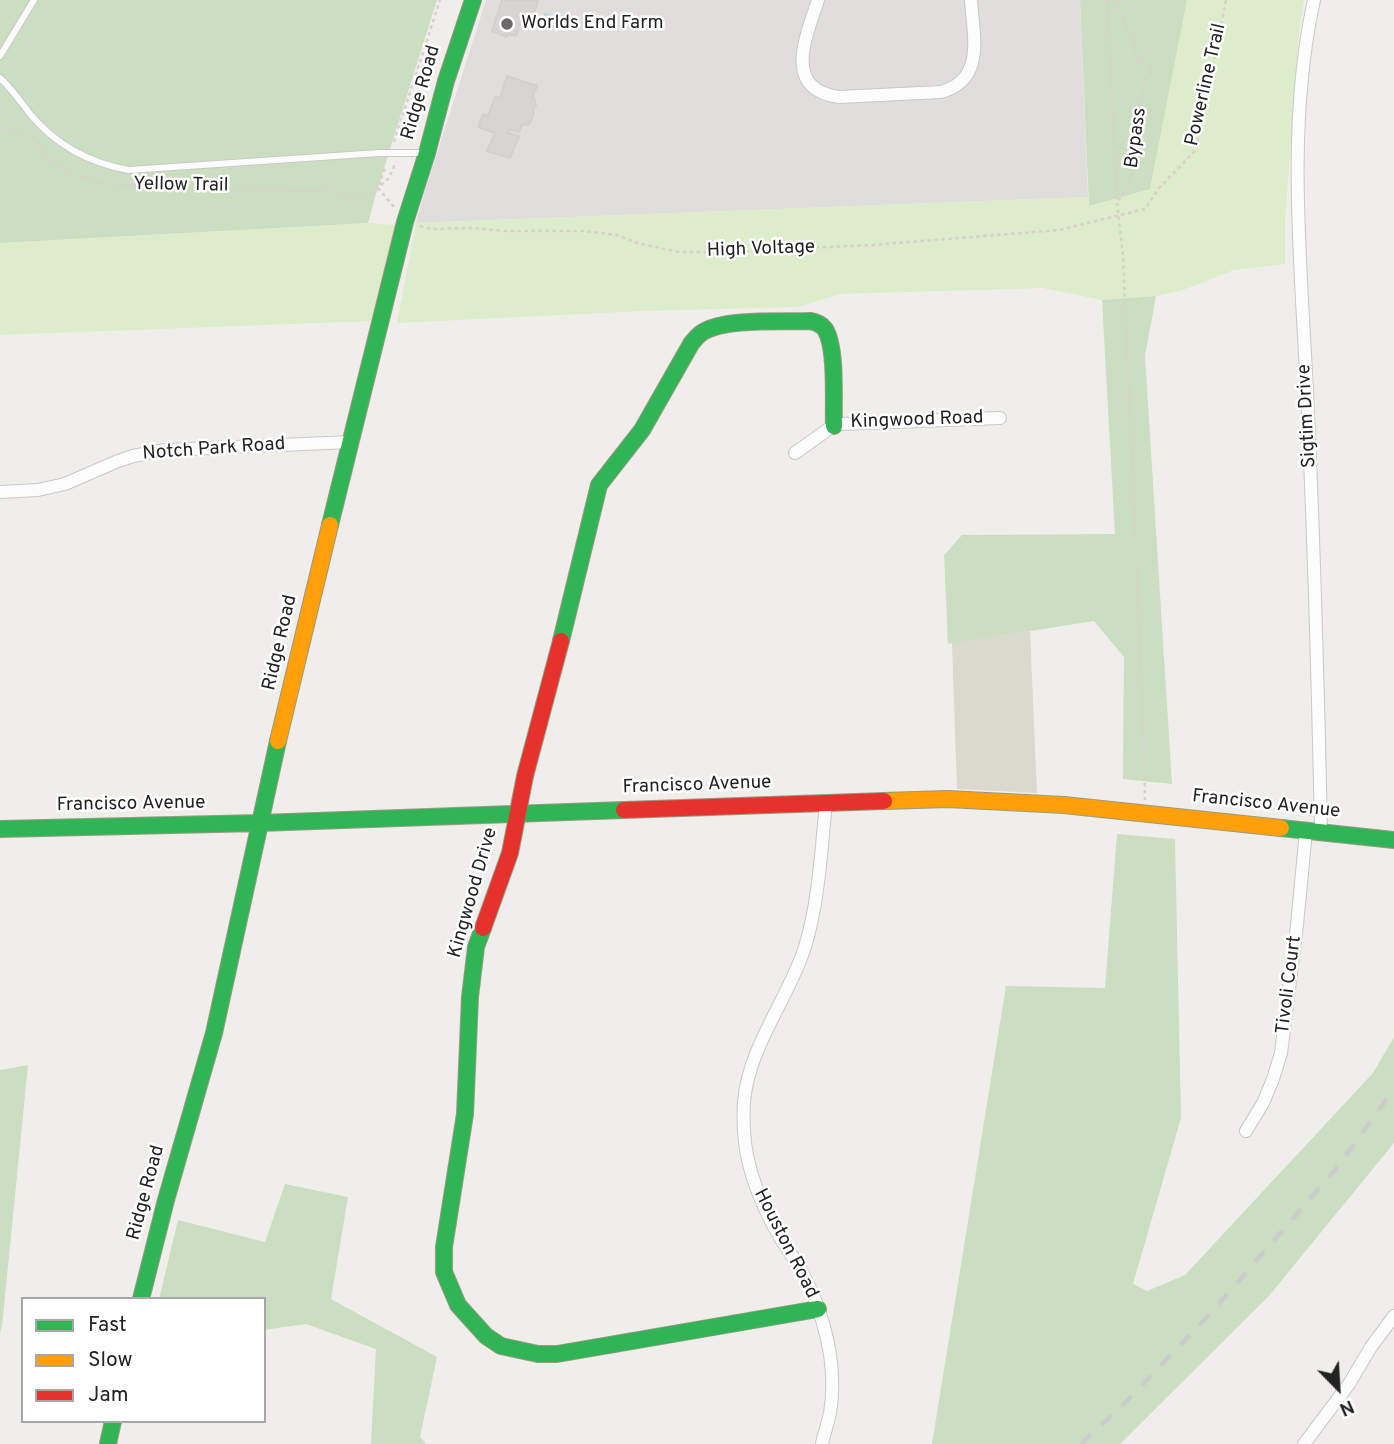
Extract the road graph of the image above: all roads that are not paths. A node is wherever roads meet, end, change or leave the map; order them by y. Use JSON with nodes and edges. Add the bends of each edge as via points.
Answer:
{"nodes":[{"id":1,"x":34,"y":0,"type":"edge"},
{"id":2,"x":473,"y":0,"type":"edge"},
{"id":3,"x":818,"y":0,"type":"edge"},
{"id":4,"x":971,"y":0,"type":"edge"},
{"id":5,"x":1314,"y":0,"type":"edge"},
{"id":6,"x":0,"y":56,"type":"edge"},
{"id":7,"x":0,"y":78,"type":"edge"},
{"id":8,"x":427,"y":153,"type":"junction"},
{"id":9,"x":1000,"y":418,"type":"dead end"},
{"id":10,"x":834,"y":426,"type":"junction"},
{"id":11,"x":350,"y":442,"type":"junction"},
{"id":12,"x":795,"y":453,"type":"dead end"},
{"id":13,"x":0,"y":492,"type":"edge"},
{"id":14,"x":826,"y":803,"type":"junction"},
{"id":15,"x":518,"y":813,"type":"junction"},
{"id":16,"x":260,"y":823,"type":"junction"},
{"id":17,"x":0,"y":830,"type":"edge"},
{"id":18,"x":1314,"y":832,"type":"junction"},
{"id":19,"x":1394,"y":840,"type":"edge"},
{"id":20,"x":1246,"y":1131,"type":"dead end"},
{"id":21,"x":142,"y":1297,"type":"edge"},
{"id":22,"x":818,"y":1309,"type":"junction"},
{"id":23,"x":1394,"y":1316,"type":"edge"},
{"id":24,"x":113,"y":1423,"type":"edge"},
{"id":25,"x":108,"y":1444,"type":"edge"},
{"id":26,"x":822,"y":1444,"type":"edge"},
{"id":27,"x":1304,"y":1444,"type":"edge"}],
"edges":[{"from":1,"to":6,"type":"lane"},
{"from":2,"to":8,"type":"main road","name":"Ridge Road"},
{"from":3,"to":4,"type":"street","via":[[802,66],[815,88],[839,97],[941,92],[961,82],[971,69],[974,54]]},
{"from":5,"to":18,"type":"street","name":"Sigtim Drive","via":[[1303,69],[1298,161],[1318,655]]},
{"from":7,"to":8,"type":"lane","via":[[52,136],[76,153],[110,167],[128,170]]},
{"from":8,"to":11,"type":"main road","name":"Ridge Road"},
{"from":9,"to":10,"type":"street","name":"Kingwood Road"},
{"from":10,"to":12,"type":"street"},
{"from":10,"to":15,"type":"main road","name":"Kingwood Drive","via":[[831,351],[818,322],[732,324],[705,330],[695,338],[634,441],[598,485]]},
{"from":11,"to":13,"type":"street","name":"Notch Park Road","via":[[165,450],[118,461],[65,484]]},
{"from":11,"to":16,"type":"main road","name":"Ridge Road"},
{"from":14,"to":15,"type":"main road","name":"Francisco Avenue"},
{"from":14,"to":18,"type":"main road","name":"Francisco Avenue","via":[[948,799],[1065,805]]},
{"from":14,"to":22,"type":"street","name":"Houston Road","via":[[804,948],[760,1046],[744,1101],[754,1184]]},
{"from":15,"to":16,"type":"main road","name":"Francisco Avenue"},
{"from":15,"to":22,"type":"main road","name":"Kingwood Drive","via":[[510,853],[477,947],[470,997],[465,1114],[444,1247],[444,1272],[458,1305],[501,1346],[538,1354]]},
{"from":16,"to":17,"type":"main road","name":"Francisco Avenue"},
{"from":16,"to":21,"type":"main road","name":"Ridge Road","via":[[214,1033]]},
{"from":18,"to":19,"type":"main road","name":"Francisco Avenue"},
{"from":18,"to":20,"type":"street","name":"Tivoli Court","via":[[1281,1053],[1263,1103]]},
{"from":22,"to":26,"type":"street","name":"Houston Road","via":[[832,1385]]},
{"from":23,"to":27,"type":"street"},
{"from":24,"to":25,"type":"main road"}]}
